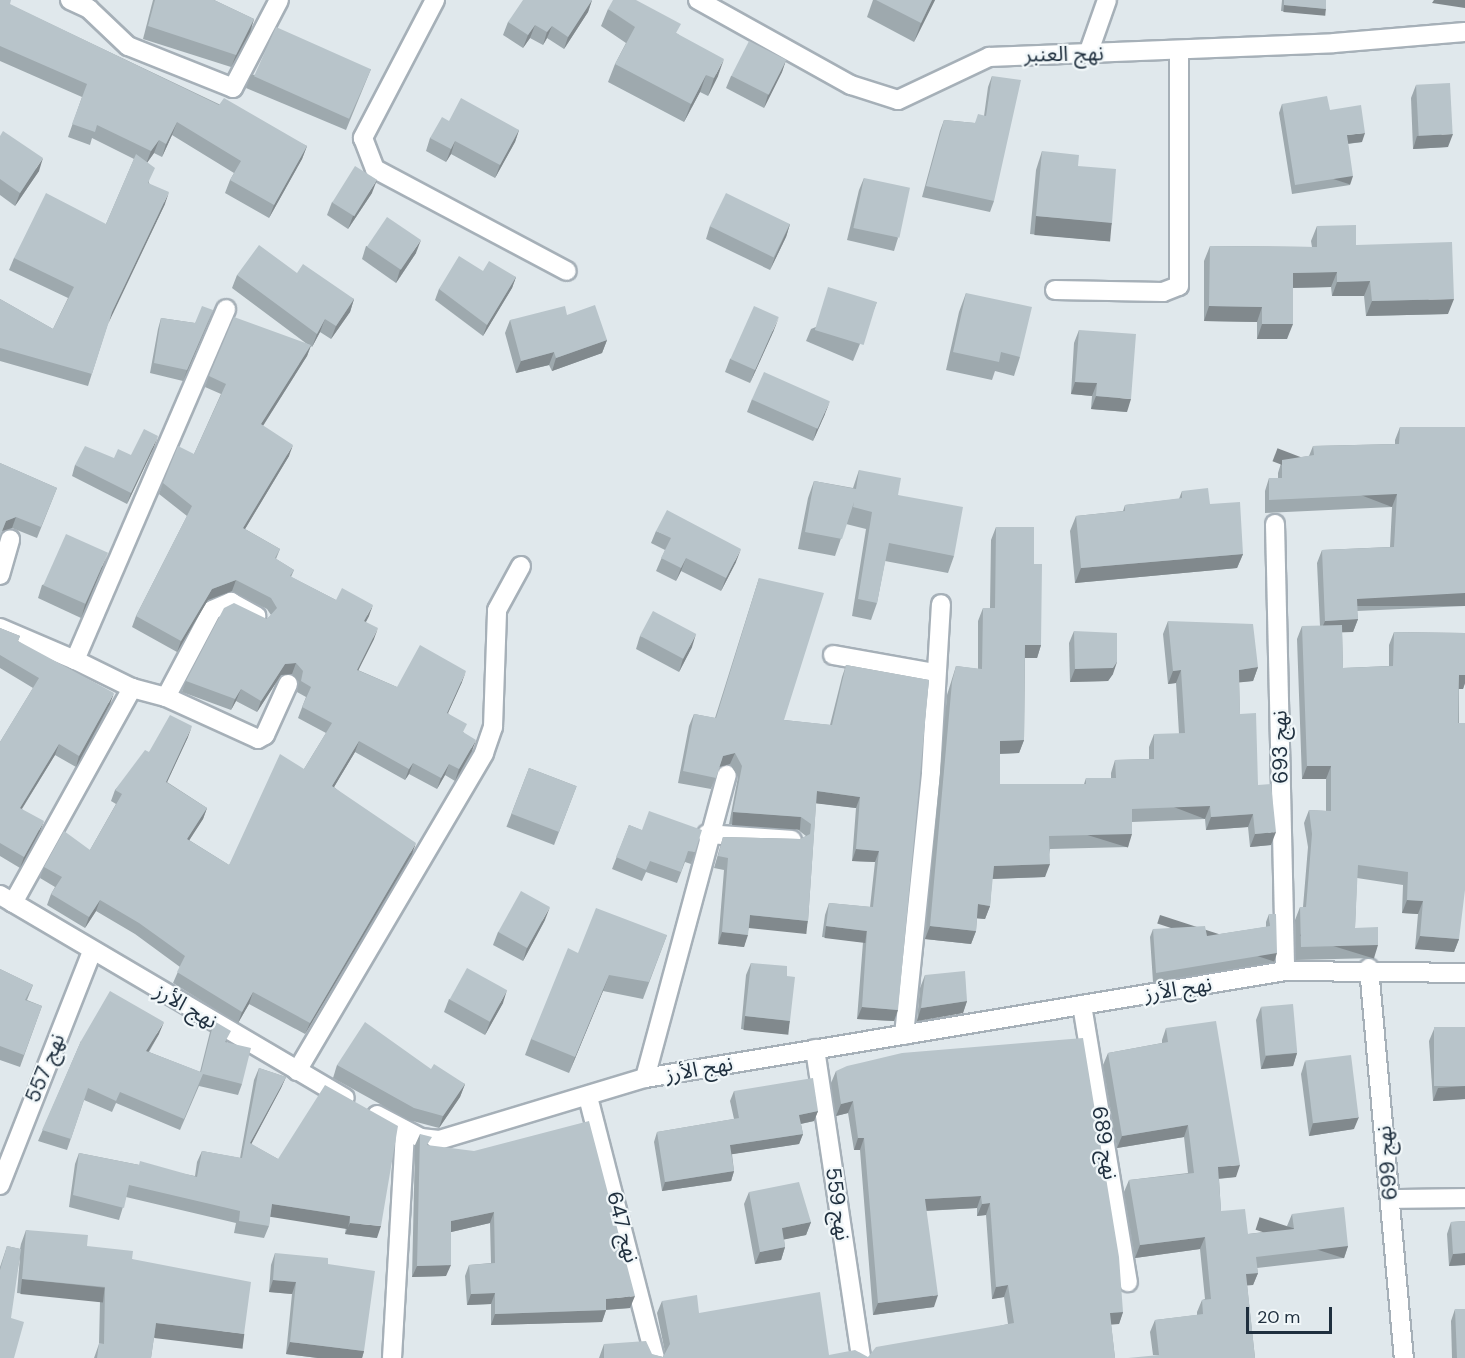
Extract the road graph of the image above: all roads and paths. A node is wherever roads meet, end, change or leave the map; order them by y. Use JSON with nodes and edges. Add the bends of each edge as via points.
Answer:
{"nodes":[{"id":1,"x":70,"y":0,"type":"edge"},
{"id":2,"x":279,"y":0,"type":"edge"},
{"id":3,"x":435,"y":0,"type":"edge"},
{"id":4,"x":698,"y":0,"type":"edge"},
{"id":5,"x":1107,"y":0,"type":"edge"},
{"id":6,"x":1465,"y":32,"type":"edge"},
{"id":7,"x":1179,"y":50,"type":"junction"},
{"id":8,"x":1088,"y":54,"type":"junction"},
{"id":9,"x":567,"y":271,"type":"dead end"},
{"id":10,"x":1055,"y":290,"type":"dead end"},
{"id":11,"x":226,"y":309,"type":"dead end"},
{"id":12,"x":1275,"y":524,"type":"dead end"},
{"id":13,"x":10,"y":539,"type":"dead end"},
{"id":14,"x":521,"y":566,"type":"dead end"},
{"id":15,"x":0,"y":575,"type":"edge"},
{"id":16,"x":941,"y":604,"type":"dead end"},
{"id":17,"x":262,"y":619,"type":"edge"},
{"id":18,"x":0,"y":628,"type":"edge"},
{"id":19,"x":833,"y":655,"type":"dead end"},
{"id":20,"x":75,"y":660,"type":"junction"},
{"id":21,"x":934,"y":673,"type":"junction"},
{"id":22,"x":288,"y":684,"type":"dead end"},
{"id":23,"x":132,"y":688,"type":"junction"},
{"id":24,"x":166,"y":697,"type":"junction"},
{"id":25,"x":727,"y":775,"type":"dead end"},
{"id":26,"x":706,"y":834,"type":"junction"},
{"id":27,"x":796,"y":840,"type":"edge"},
{"id":28,"x":6,"y":899,"type":"edge"},
{"id":29,"x":92,"y":952,"type":"junction"},
{"id":30,"x":1369,"y":968,"type":"junction"},
{"id":31,"x":1285,"y":971,"type":"junction"},
{"id":32,"x":1465,"y":974,"type":"edge"},
{"id":33,"x":1082,"y":1005,"type":"junction"},
{"id":34,"x":904,"y":1035,"type":"junction"},
{"id":35,"x":814,"y":1049,"type":"junction"},
{"id":36,"x":297,"y":1071,"type":"junction"},
{"id":37,"x":645,"y":1078,"type":"junction"},
{"id":38,"x":588,"y":1097,"type":"junction"},
{"id":39,"x":405,"y":1131,"type":"junction"},
{"id":40,"x":0,"y":1185,"type":"edge"},
{"id":41,"x":1465,"y":1198,"type":"edge"},
{"id":42,"x":1391,"y":1199,"type":"junction"},
{"id":43,"x":1128,"y":1282,"type":"dead end"},
{"id":44,"x":392,"y":1358,"type":"edge"},
{"id":45,"x":655,"y":1358,"type":"edge"},
{"id":46,"x":861,"y":1358,"type":"edge"},
{"id":47,"x":1404,"y":1358,"type":"edge"}],
"edges":[{"from":1,"to":2,"type":"street","via":[[90,9],[128,46],[233,88]]},
{"from":3,"to":9,"type":"street","via":[[363,138],[375,169]]},
{"from":4,"to":8,"type":"street","name":"نهج العنبر","via":[[882,99],[914,96],[989,57]]},
{"from":5,"to":8,"type":"street"},
{"from":6,"to":7,"type":"street","name":"نهج العنبر"},
{"from":7,"to":8,"type":"street","name":"نهج العنبر"},
{"from":7,"to":10,"type":"street","via":[[1179,286],[1163,292]]},
{"from":11,"to":20,"type":"street"},
{"from":12,"to":31,"type":"street","name":"نهج 693"},
{"from":13,"to":15,"type":"street"},
{"from":14,"to":36,"type":"street","via":[[497,610],[493,727],[484,753]]},
{"from":16,"to":21,"type":"street"},
{"from":17,"to":24,"type":"street","via":[[231,602],[213,610]]},
{"from":18,"to":20,"type":"street"},
{"from":19,"to":21,"type":"street"},
{"from":20,"to":23,"type":"street"},
{"from":21,"to":34,"type":"street","via":[[931,772]]},
{"from":22,"to":24,"type":"street","via":[[266,735],[258,740]]},
{"from":23,"to":24,"type":"street"},
{"from":23,"to":28,"type":"street"},
{"from":25,"to":26,"type":"street"},
{"from":26,"to":27,"type":"street"},
{"from":26,"to":37,"type":"street"},
{"from":28,"to":29,"type":"street","name":"نهج الأرز"},
{"from":29,"to":36,"type":"street","name":"نهج الأرز"},
{"from":29,"to":40,"type":"street","name":"نهج 557"},
{"from":30,"to":31,"type":"street","name":"نهج الأرز"},
{"from":30,"to":32,"type":"street","name":"نهج الأرز"},
{"from":30,"to":42,"type":"street","name":"نهج 699"},
{"from":31,"to":33,"type":"street","name":"نهج الأرز"},
{"from":33,"to":34,"type":"street","name":"نهج الأرز"},
{"from":33,"to":43,"type":"street","name":"نهج 689"},
{"from":34,"to":35,"type":"street","name":"نهج الأرز"},
{"from":35,"to":37,"type":"street","name":"نهج الأرز"},
{"from":35,"to":46,"type":"street","name":"نهج 559"},
{"from":36,"to":39,"type":"street","name":"نهج الأرز"},
{"from":37,"to":38,"type":"street","name":"نهج الأرز"},
{"from":38,"to":39,"type":"street","name":"نهج الأرز","via":[[440,1140]]},
{"from":38,"to":45,"type":"street","name":"نهج 647"},
{"from":39,"to":44,"type":"street"},
{"from":41,"to":42,"type":"street"},
{"from":42,"to":47,"type":"street","name":"نهج 699"}]}
